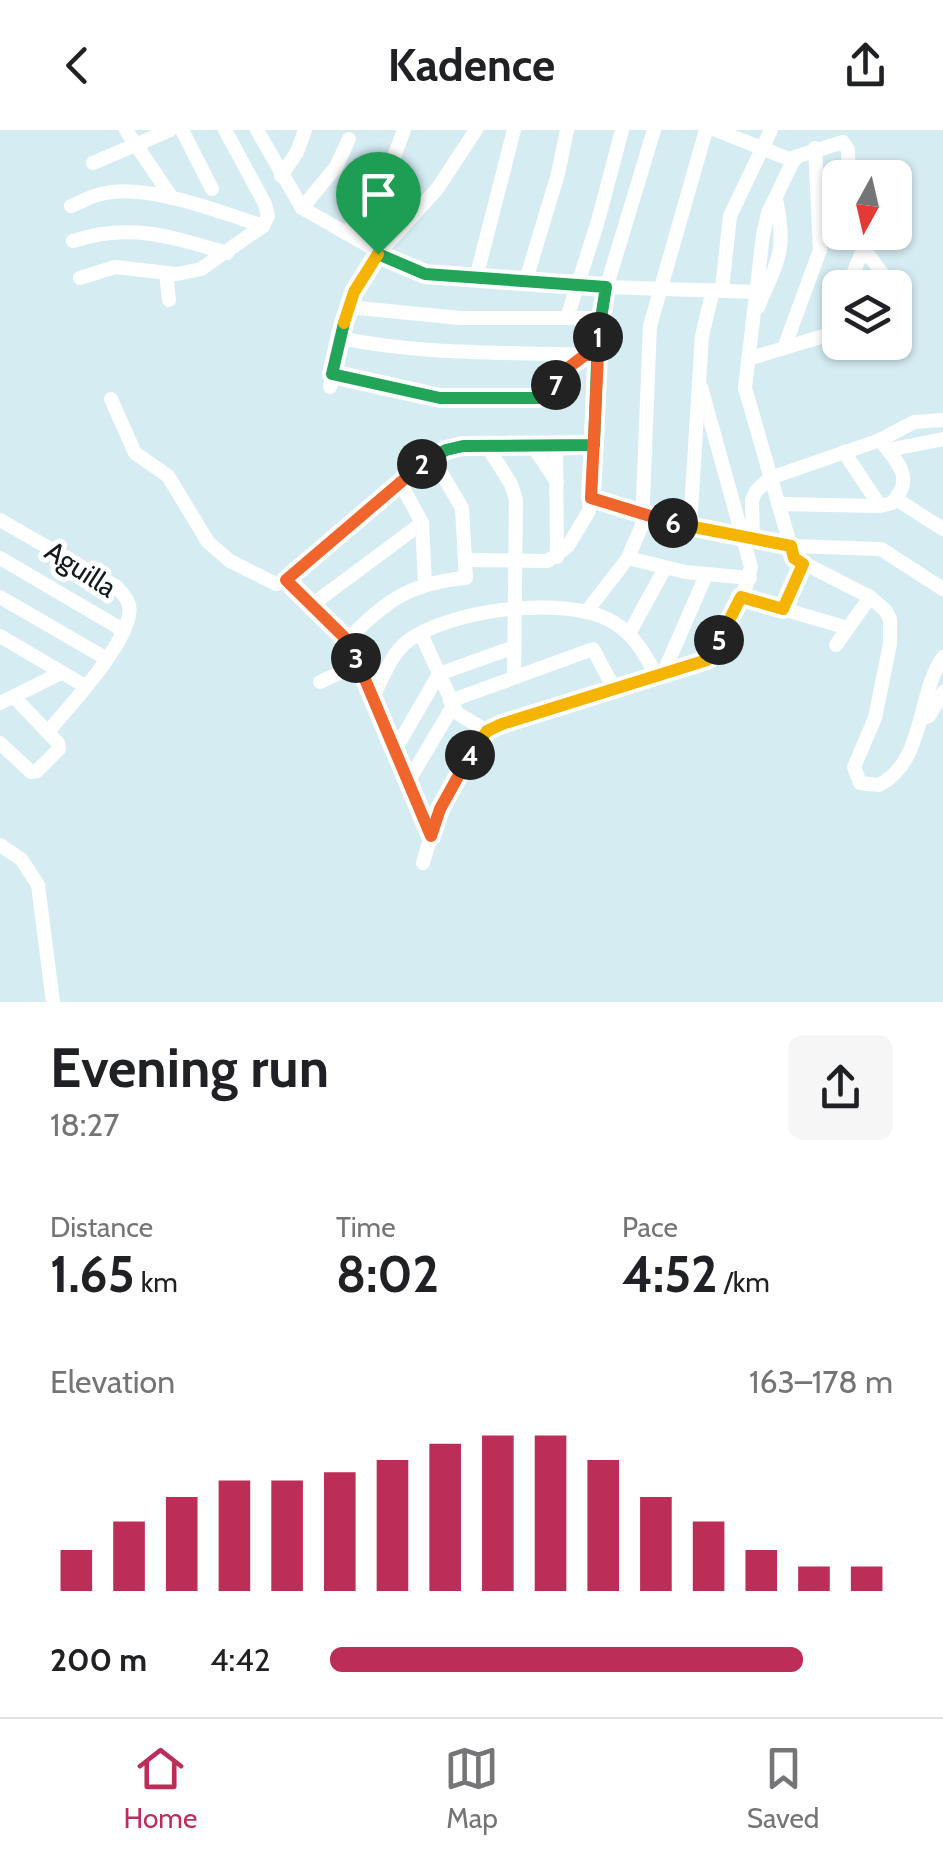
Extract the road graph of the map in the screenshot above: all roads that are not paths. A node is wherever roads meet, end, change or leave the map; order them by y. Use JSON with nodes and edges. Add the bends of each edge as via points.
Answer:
{"nodes":[{"id":1,"x":126,"y":130,"type":"edge"},
{"id":2,"x":170,"y":130,"type":"edge"},
{"id":3,"x":182,"y":130,"type":"edge"},
{"id":4,"x":225,"y":130,"type":"edge"},
{"id":5,"x":257,"y":130,"type":"edge"},
{"id":6,"x":305,"y":130,"type":"edge"},
{"id":7,"x":404,"y":130,"type":"edge"},
{"id":8,"x":476,"y":130,"type":"edge"},
{"id":9,"x":514,"y":130,"type":"edge"},
{"id":10,"x":567,"y":130,"type":"edge"},
{"id":11,"x":622,"y":130,"type":"edge"},
{"id":12,"x":654,"y":130,"type":"edge"},
{"id":13,"x":706,"y":130,"type":"edge"},
{"id":14,"x":716,"y":130,"type":"edge"},
{"id":15,"x":771,"y":130,"type":"edge"},
{"id":16,"x":350,"y":134,"type":"edge"},
{"id":17,"x":136,"y":145,"type":"junction"},
{"id":18,"x":762,"y":147,"type":"junction"},
{"id":19,"x":815,"y":148,"type":"junction"},
{"id":20,"x":848,"y":160,"type":"edge"},
{"id":21,"x":794,"y":161,"type":"junction"},
{"id":22,"x":93,"y":163,"type":"dead end"},
{"id":23,"x":281,"y":176,"type":"junction"},
{"id":24,"x":212,"y":189,"type":"dead end"},
{"id":25,"x":172,"y":198,"type":"junction"},
{"id":26,"x":71,"y":206,"type":"dead end"},
{"id":27,"x":302,"y":208,"type":"junction"},
{"id":28,"x":263,"y":226,"type":"junction"},
{"id":29,"x":346,"y":233,"type":"junction"},
{"id":30,"x":73,"y":240,"type":"dead end"},
{"id":31,"x":862,"y":250,"type":"joint"},
{"id":32,"x":227,"y":253,"type":"junction"},
{"id":33,"x":378,"y":254,"type":"junction"},
{"id":34,"x":854,"y":270,"type":"edge"},
{"id":35,"x":879,"y":270,"type":"edge"},
{"id":36,"x":166,"y":274,"type":"junction"},
{"id":37,"x":80,"y":278,"type":"dead end"},
{"id":38,"x":476,"y":278,"type":"junction"},
{"id":39,"x":526,"y":280,"type":"junction"},
{"id":40,"x":576,"y":284,"type":"junction"},
{"id":41,"x":606,"y":287,"type":"junction"},
{"id":42,"x":662,"y":288,"type":"junction"},
{"id":43,"x":759,"y":289,"type":"junction"},
{"id":44,"x":717,"y":290,"type":"junction"},
{"id":45,"x":169,"y":300,"type":"dead end"},
{"id":46,"x":348,"y":307,"type":"junction"},
{"id":47,"x":566,"y":318,"type":"junction"},
{"id":48,"x":599,"y":318,"type":"junction"},
{"id":49,"x":822,"y":337,"type":"edge"},
{"id":50,"x":340,"y":338,"type":"junction"},
{"id":51,"x":784,"y":348,"type":"junction"},
{"id":52,"x":591,"y":355,"type":"junction"},
{"id":53,"x":748,"y":359,"type":"junction"},
{"id":54,"x":700,"y":387,"type":"junction"},
{"id":55,"x":112,"y":399,"type":"dead end"},
{"id":56,"x":943,"y":420,"type":"edge"},
{"id":57,"x":943,"y":439,"type":"edge"},
{"id":58,"x":594,"y":445,"type":"junction"},
{"id":59,"x":884,"y":445,"type":"junction"},
{"id":60,"x":488,"y":446,"type":"junction"},
{"id":61,"x":533,"y":446,"type":"junction"},
{"id":62,"x":556,"y":446,"type":"junction"},
{"id":63,"x":844,"y":452,"type":"junction"},
{"id":64,"x":432,"y":456,"type":"junction"},
{"id":65,"x":770,"y":478,"type":"junction"},
{"id":66,"x":400,"y":482,"type":"junction"},
{"id":67,"x":556,"y":482,"type":"junction"},
{"id":68,"x":591,"y":498,"type":"junction"},
{"id":69,"x":896,"y":499,"type":"junction"},
{"id":70,"x":778,"y":504,"type":"junction"},
{"id":71,"x":880,"y":506,"type":"junction"},
{"id":72,"x":643,"y":516,"type":"junction"},
{"id":73,"x":0,"y":520,"type":"edge"},
{"id":74,"x":422,"y":523,"type":"junction"},
{"id":75,"x":690,"y":527,"type":"junction"},
{"id":76,"x":943,"y":529,"type":"edge"},
{"id":77,"x":748,"y":537,"type":"junction"},
{"id":78,"x":791,"y":546,"type":"junction"},
{"id":79,"x":557,"y":557,"type":"junction"},
{"id":80,"x":0,"y":558,"type":"edge"},
{"id":81,"x":628,"y":558,"type":"junction"},
{"id":82,"x":466,"y":560,"type":"junction"},
{"id":83,"x":516,"y":563,"type":"junction"},
{"id":84,"x":803,"y":564,"type":"junction"},
{"id":85,"x":665,"y":568,"type":"junction"},
{"id":86,"x":706,"y":575,"type":"junction"},
{"id":87,"x":750,"y":578,"type":"junction"},
{"id":88,"x":286,"y":580,"type":"junction"},
{"id":89,"x":425,"y":584,"type":"junction"},
{"id":90,"x":943,"y":589,"type":"edge"},
{"id":91,"x":0,"y":597,"type":"edge"},
{"id":92,"x":741,"y":597,"type":"junction"},
{"id":93,"x":870,"y":597,"type":"junction"},
{"id":94,"x":313,"y":604,"type":"junction"},
{"id":95,"x":783,"y":609,"type":"junction"},
{"id":96,"x":515,"y":610,"type":"junction"},
{"id":97,"x":588,"y":611,"type":"junction"},
{"id":98,"x":848,"y":628,"type":"junction"},
{"id":99,"x":123,"y":630,"type":"junction"},
{"id":100,"x":422,"y":634,"type":"junction"},
{"id":101,"x":629,"y":634,"type":"junction"},
{"id":102,"x":0,"y":636,"type":"edge"},
{"id":103,"x":347,"y":640,"type":"junction"},
{"id":104,"x":836,"y":645,"type":"dead end"},
{"id":105,"x":514,"y":648,"type":"junction"},
{"id":106,"x":943,"y":657,"type":"edge"},
{"id":107,"x":107,"y":659,"type":"junction"},
{"id":108,"x":358,"y":664,"type":"junction"},
{"id":109,"x":61,"y":672,"type":"junction"},
{"id":110,"x":439,"y":674,"type":"junction"},
{"id":111,"x":660,"y":675,"type":"junction"},
{"id":112,"x":514,"y":677,"type":"junction"},
{"id":113,"x":320,"y":682,"type":"dead end"},
{"id":114,"x":85,"y":686,"type":"junction"},
{"id":115,"x":616,"y":690,"type":"junction"},
{"id":116,"x":943,"y":692,"type":"edge"},
{"id":117,"x":372,"y":698,"type":"junction"},
{"id":118,"x":4,"y":700,"type":"edge"},
{"id":119,"x":451,"y":703,"type":"junction"},
{"id":120,"x":921,"y":719,"type":"junction"},
{"id":121,"x":487,"y":731,"type":"junction"},
{"id":122,"x":48,"y":732,"type":"junction"},
{"id":123,"x":0,"y":743,"type":"edge"},
{"id":124,"x":395,"y":750,"type":"junction"},
{"id":125,"x":408,"y":782,"type":"junction"},
{"id":126,"x":431,"y":836,"type":"junction"},
{"id":127,"x":0,"y":845,"type":"edge"},
{"id":128,"x":423,"y":864,"type":"dead end"},
{"id":129,"x":52,"y":1002,"type":"edge"}],
"edges":[{"from":1,"to":17,"type":"street"},
{"from":2,"to":17,"type":"street"},
{"from":3,"to":24,"type":"street"},
{"from":4,"to":28,"type":"street","via":[[265,204]]},
{"from":5,"to":23,"type":"street"},
{"from":6,"to":23,"type":"street"},
{"from":7,"to":29,"type":"street","via":[[380,194]]},
{"from":8,"to":33,"type":"street","via":[[437,189]]},
{"from":9,"to":38,"type":"street"},
{"from":10,"to":39,"type":"street"},
{"from":11,"to":40,"type":"street"},
{"from":12,"to":41,"type":"street"},
{"from":13,"to":42,"type":"street"},
{"from":14,"to":18,"type":"street"},
{"from":15,"to":18,"type":"street"},
{"from":16,"to":27,"type":"street","via":[[336,167]]},
{"from":17,"to":22,"type":"street"},
{"from":17,"to":25,"type":"street"},
{"from":18,"to":21,"type":"street"},
{"from":18,"to":44,"type":"street","via":[[730,216]]},
{"from":19,"to":20,"type":"street","via":[[844,142]]},
{"from":19,"to":21,"type":"street"},
{"from":19,"to":51,"type":"street","via":[[820,250]]},
{"from":21,"to":43,"type":"street","via":[[776,198],[782,246]]},
{"from":23,"to":27,"type":"street"},
{"from":25,"to":26,"type":"street","via":[[112,192]]},
{"from":25,"to":28,"type":"street"},
{"from":27,"to":29,"type":"street"},
{"from":28,"to":32,"type":"street"},
{"from":29,"to":33,"type":"street"},
{"from":30,"to":32,"type":"street","via":[[119,230]]},
{"from":31,"to":34,"type":"street"},
{"from":31,"to":35,"type":"street"},
{"from":32,"to":36,"type":"street","via":[[190,273]]},
{"from":33,"to":38,"type":"street","via":[[425,274]]},
{"from":33,"to":46,"type":"street"},
{"from":36,"to":37,"type":"street","via":[[116,266]]},
{"from":36,"to":45,"type":"street"},
{"from":38,"to":39,"type":"street"},
{"from":39,"to":40,"type":"street"},
{"from":40,"to":41,"type":"street"},
{"from":40,"to":47,"type":"street"},
{"from":41,"to":42,"type":"street"},
{"from":41,"to":48,"type":"street"},
{"from":42,"to":44,"type":"street"},
{"from":42,"to":72,"type":"street","via":[[650,326]]},
{"from":43,"to":44,"type":"street"},
{"from":43,"to":53,"type":"street"},
{"from":44,"to":54,"type":"street","via":[[702,336]]},
{"from":46,"to":47,"type":"street","via":[[460,318]]},
{"from":46,"to":50,"type":"street"},
{"from":47,"to":48,"type":"street"},
{"from":48,"to":52,"type":"street"},
{"from":49,"to":51,"type":"street"},
{"from":50,"to":52,"type":"street","via":[[445,353]]},
{"from":50,"to":52,"type":"street","via":[[331,380],[440,398],[539,398],[554,390],[560,374]]},
{"from":51,"to":53,"type":"street"},
{"from":52,"to":58,"type":"street"},
{"from":53,"to":65,"type":"street","via":[[746,395]]},
{"from":54,"to":75,"type":"street"},
{"from":54,"to":77,"type":"street"},
{"from":55,"to":88,"type":"street","via":[[135,452],[168,476],[217,552],[269,582]]},
{"from":56,"to":59,"type":"street","via":[[914,422]]},
{"from":57,"to":59,"type":"street"},
{"from":58,"to":62,"type":"street"},
{"from":58,"to":68,"type":"street"},
{"from":59,"to":63,"type":"street"},
{"from":59,"to":69,"type":"street","via":[[904,477]]},
{"from":60,"to":61,"type":"street"},
{"from":60,"to":64,"type":"street"},
{"from":60,"to":83,"type":"street","via":[[514,493]]},
{"from":61,"to":62,"type":"street"},
{"from":61,"to":67,"type":"street"},
{"from":62,"to":67,"type":"street"},
{"from":63,"to":65,"type":"street"},
{"from":63,"to":71,"type":"street"},
{"from":64,"to":66,"type":"street"},
{"from":64,"to":82,"type":"street","via":[[462,508]]},
{"from":65,"to":70,"type":"street"},
{"from":65,"to":77,"type":"street","via":[[752,500]]},
{"from":66,"to":74,"type":"street"},
{"from":66,"to":88,"type":"street"},
{"from":67,"to":79,"type":"street"},
{"from":68,"to":72,"type":"street"},
{"from":68,"to":79,"type":"street","via":[[584,522]]},
{"from":69,"to":71,"type":"street"},
{"from":69,"to":76,"type":"street"},
{"from":70,"to":71,"type":"street"},
{"from":70,"to":78,"type":"street"},
{"from":72,"to":75,"type":"street"},
{"from":72,"to":81,"type":"street"},
{"from":73,"to":99,"type":"street","name":"Aguilla","via":[[117,587],[130,613]]},
{"from":74,"to":89,"type":"street"},
{"from":74,"to":94,"type":"street"},
{"from":75,"to":77,"type":"street"},
{"from":77,"to":78,"type":"street"},
{"from":77,"to":87,"type":"street"},
{"from":78,"to":84,"type":"street"},
{"from":78,"to":90,"type":"street","via":[[880,549]]},
{"from":79,"to":83,"type":"street"},
{"from":80,"to":99,"type":"street"},
{"from":81,"to":85,"type":"street"},
{"from":81,"to":97,"type":"street"},
{"from":82,"to":83,"type":"street"},
{"from":82,"to":89,"type":"street","via":[[466,578]]},
{"from":83,"to":96,"type":"street"},
{"from":84,"to":93,"type":"street"},
{"from":84,"to":95,"type":"street"},
{"from":85,"to":86,"type":"street"},
{"from":85,"to":101,"type":"street"},
{"from":86,"to":87,"type":"street"},
{"from":86,"to":111,"type":"street"},
{"from":87,"to":92,"type":"street"},
{"from":88,"to":94,"type":"street"},
{"from":89,"to":103,"type":"street","via":[[386,603]]},
{"from":91,"to":107,"type":"street"},
{"from":92,"to":95,"type":"street"},
{"from":92,"to":111,"type":"street","via":[[710,656]]},
{"from":93,"to":98,"type":"street"},
{"from":93,"to":120,"type":"street","via":[[892,628],[875,718],[854,767],[860,783],[888,781]]},
{"from":94,"to":103,"type":"street"},
{"from":95,"to":98,"type":"street"},
{"from":96,"to":97,"type":"street"},
{"from":96,"to":100,"type":"street","via":[[471,614]]},
{"from":96,"to":105,"type":"street"},
{"from":97,"to":101,"type":"street"},
{"from":98,"to":104,"type":"street"},
{"from":99,"to":107,"type":"street","name":"Aguilla"},
{"from":100,"to":110,"type":"street"},
{"from":100,"to":117,"type":"street","via":[[399,650]]},
{"from":101,"to":111,"type":"street"},
{"from":102,"to":109,"type":"street"},
{"from":103,"to":108,"type":"street"},
{"from":105,"to":110,"type":"street"},
{"from":105,"to":112,"type":"street"},
{"from":106,"to":120,"type":"street"},
{"from":107,"to":114,"type":"street","name":"Aguilla"},
{"from":108,"to":113,"type":"street"},
{"from":108,"to":117,"type":"street"},
{"from":109,"to":114,"type":"street"},
{"from":109,"to":118,"type":"street"},
{"from":110,"to":119,"type":"street"},
{"from":110,"to":124,"type":"street"},
{"from":111,"to":115,"type":"street"},
{"from":112,"to":115,"type":"street","via":[[592,649]]},
{"from":112,"to":119,"type":"street"},
{"from":114,"to":122,"type":"street","name":"Aguilla"},
{"from":115,"to":121,"type":"street"},
{"from":116,"to":120,"type":"street"},
{"from":117,"to":124,"type":"street"},
{"from":118,"to":122,"type":"street"},
{"from":119,"to":121,"type":"street","via":[[462,718]]},
{"from":119,"to":125,"type":"street"},
{"from":121,"to":126,"type":"street"},
{"from":122,"to":123,"type":"street","via":[[59,749],[34,772]]},
{"from":124,"to":125,"type":"street"},
{"from":125,"to":126,"type":"street"},
{"from":126,"to":128,"type":"street"},
{"from":127,"to":129,"type":"street","via":[[22,859],[38,884]]}]}
